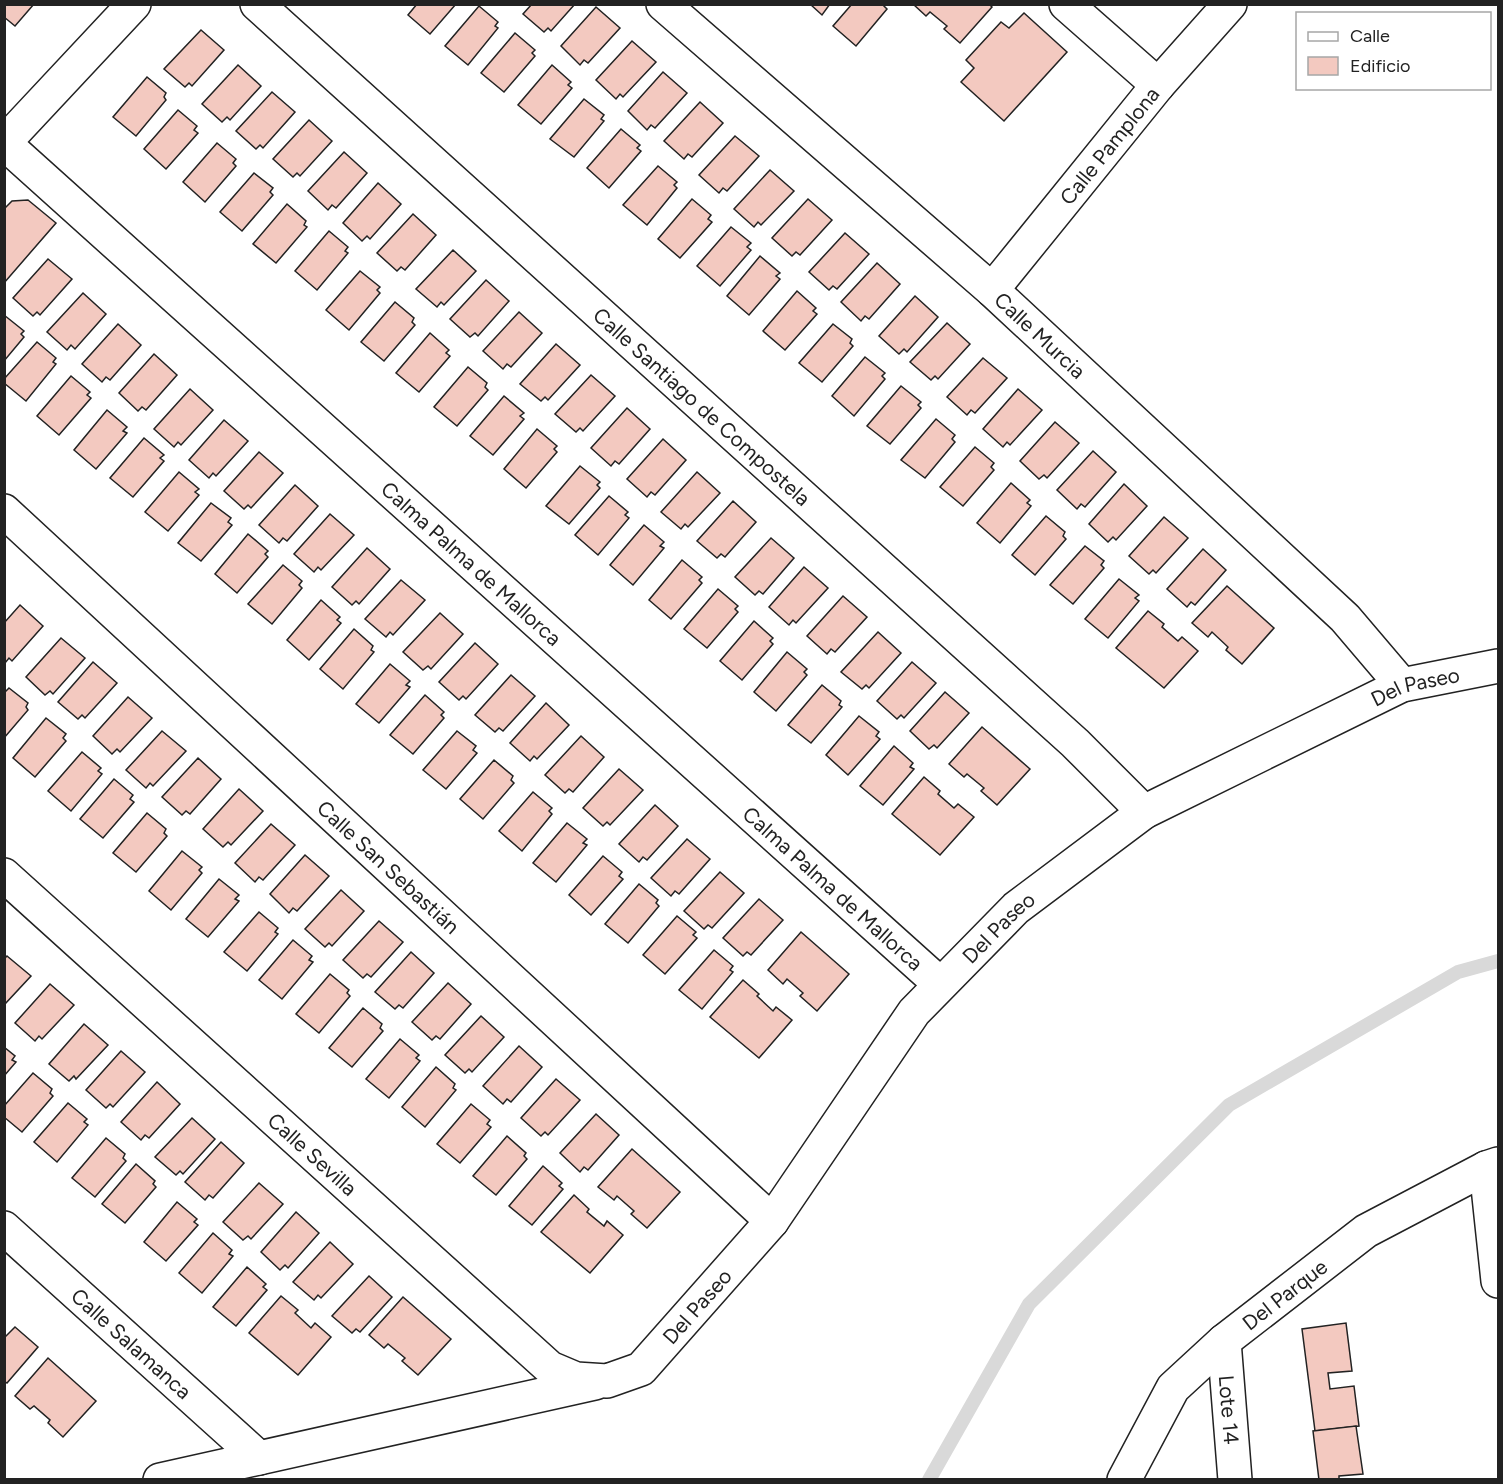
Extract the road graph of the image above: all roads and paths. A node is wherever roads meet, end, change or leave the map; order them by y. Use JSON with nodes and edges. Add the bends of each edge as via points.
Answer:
{"nodes":[{"id":1,"x":134,"y":4,"type":"edge"},
{"id":2,"x":257,"y":4,"type":"edge"},
{"id":3,"x":663,"y":4,"type":"edge"},
{"id":4,"x":1066,"y":4,"type":"edge"},
{"id":5,"x":1230,"y":4,"type":"edge"},
{"id":6,"x":1158,"y":85,"type":"junction"},
{"id":7,"x":4,"y":143,"type":"edge"},
{"id":8,"x":992,"y":290,"type":"junction"},
{"id":9,"x":4,"y":511,"type":"edge"},
{"id":10,"x":1498,"y":666,"type":"edge"},
{"id":11,"x":1402,"y":685,"type":"junction"},
{"id":12,"x":1144,"y":812,"type":"junction"},
{"id":13,"x":4,"y":875,"type":"edge"},
{"id":14,"x":940,"y":984,"type":"junction"},
{"id":15,"x":1492,"y":1166,"type":"edge"},
{"id":16,"x":772,"y":1221,"type":"junction"},
{"id":17,"x":4,"y":1228,"type":"edge"},
{"id":18,"x":1498,"y":1281,"type":"edge"},
{"id":19,"x":1224,"y":1341,"type":"junction"},
{"id":20,"x":640,"y":1369,"type":"joint"},
{"id":21,"x":607,"y":1381,"type":"junction"},
{"id":22,"x":259,"y":1458,"type":"junction"},
{"id":23,"x":160,"y":1479,"type":"edge"},
{"id":24,"x":1124,"y":1479,"type":"edge"},
{"id":25,"x":1235,"y":1479,"type":"edge"}],
"edges":[{"from":1,"to":7,"type":"street"},
{"from":2,"to":12,"type":"street","name":"Calle Santiago de Compostela","via":[[1075,743]]},
{"from":3,"to":8,"type":"street","name":"Calle Murcia"},
{"from":4,"to":6,"type":"street"},
{"from":5,"to":6,"type":"street","name":"Calle Pamplona"},
{"from":6,"to":8,"type":"street","name":"Calle Pamplona"},
{"from":7,"to":14,"type":"street","name":"Calma Palma de Mallorca"},
{"from":8,"to":11,"type":"street","name":"Calle Murcia","via":[[1345,618]]},
{"from":9,"to":16,"type":"street","name":"Calle San Sebastián"},
{"from":10,"to":11,"type":"street","name":"Del Paseo"},
{"from":11,"to":12,"type":"street","name":"Del Paseo"},
{"from":12,"to":14,"type":"street","name":"Del Paseo","via":[[1016,908]]},
{"from":13,"to":21,"type":"street","name":"Calle Sevilla","via":[[550,1368],[576,1379]]},
{"from":14,"to":16,"type":"street","name":"Del Paseo","via":[[914,1012]]},
{"from":15,"to":18,"type":"street"},
{"from":15,"to":19,"type":"street","name":"Del Parque","via":[[1366,1231]]},
{"from":16,"to":20,"type":"street","name":"Del Paseo"},
{"from":17,"to":22,"type":"street","name":"Calle Salamanca"},
{"from":19,"to":24,"type":"street","name":"Del Parque","via":[[1173,1388]]},
{"from":19,"to":25,"type":"street","name":"Lote 14"},
{"from":20,"to":21,"type":"street","name":"Calle Sevilla"},
{"from":21,"to":22,"type":"street"},
{"from":22,"to":23,"type":"street"}]}
